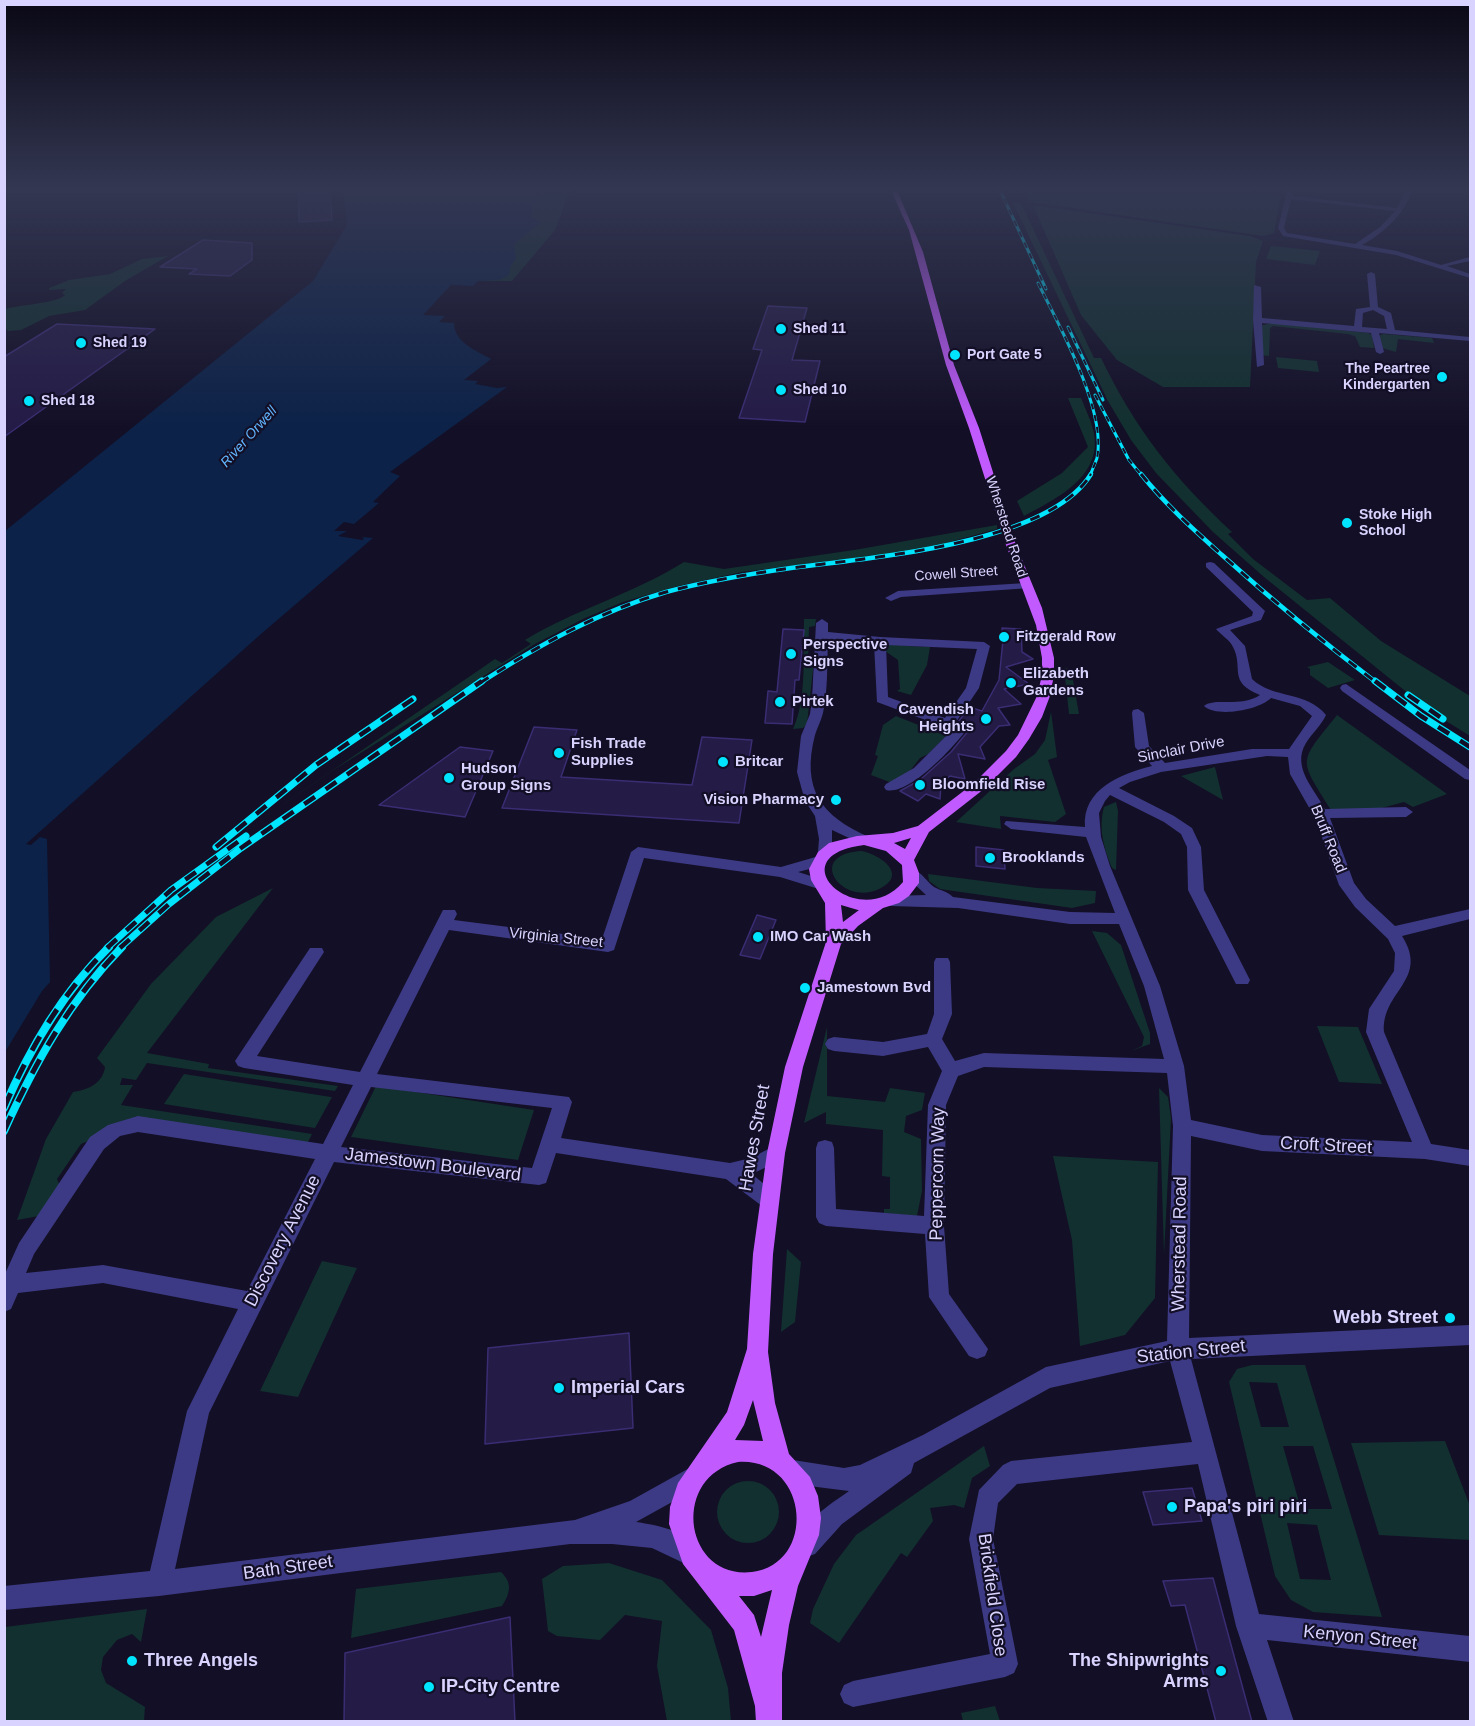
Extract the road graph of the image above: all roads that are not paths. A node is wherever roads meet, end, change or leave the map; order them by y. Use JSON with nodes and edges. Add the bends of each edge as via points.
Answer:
{"nodes":[{"id":1,"x":923,"y":269,"type":"edge"},
{"id":2,"x":1450,"y":269,"type":"edge"},
{"id":3,"x":1371,"y":274,"type":"dead end"},
{"id":4,"x":1470,"y":276,"type":"edge"},
{"id":5,"x":1257,"y":287,"type":"dead end"},
{"id":6,"x":1374,"y":308,"type":"junction"},
{"id":7,"x":1257,"y":320,"type":"junction"},
{"id":8,"x":1358,"y":330,"type":"junction"},
{"id":9,"x":1375,"y":332,"type":"junction"},
{"id":10,"x":1392,"y":333,"type":"junction"},
{"id":11,"x":1470,"y":339,"type":"edge"},
{"id":12,"x":1380,"y":352,"type":"dead end"},
{"id":13,"x":1260,"y":365,"type":"dead end"},
{"id":14,"x":1210,"y":565,"type":"dead end"},
{"id":15,"x":1026,"y":586,"type":"junction"},
{"id":16,"x":891,"y":598,"type":"dead end"},
{"id":17,"x":880,"y":641,"type":"junction"},
{"id":18,"x":1346,"y":688,"type":"dead end"},
{"id":19,"x":1269,"y":694,"type":"junction"},
{"id":20,"x":1210,"y":706,"type":"dead end"},
{"id":21,"x":1138,"y":714,"type":"dead end"},
{"id":22,"x":948,"y":723,"type":"junction"},
{"id":23,"x":1294,"y":754,"type":"junction"},
{"id":24,"x":1162,"y":768,"type":"junction"},
{"id":25,"x":1470,"y":776,"type":"edge"},
{"id":26,"x":891,"y":788,"type":"dead end"},
{"id":27,"x":1109,"y":789,"type":"junction"},
{"id":28,"x":1406,"y":812,"type":"dead end"},
{"id":29,"x":822,"y":814,"type":"junction"},
{"id":30,"x":1321,"y":814,"type":"junction"},
{"id":31,"x":1011,"y":824,"type":"dead end"},
{"id":32,"x":924,"y":828,"type":"junction"},
{"id":33,"x":1093,"y":833,"type":"junction"},
{"id":34,"x":869,"y":841,"type":"junction"},
{"id":35,"x":826,"y":853,"type":"junction"},
{"id":36,"x":910,"y":867,"type":"junction"},
{"id":37,"x":781,"y":872,"type":"junction"},
{"id":38,"x":824,"y":888,"type":"junction"},
{"id":39,"x":884,"y":902,"type":"junction"},
{"id":40,"x":968,"y":903,"type":"junction"},
{"id":41,"x":1470,"y":914,"type":"edge"},
{"id":42,"x":1125,"y":918,"type":"junction"},
{"id":43,"x":446,"y":919,"type":"joint"},
{"id":44,"x":1394,"y":932,"type":"junction"},
{"id":45,"x":834,"y":942,"type":"junction"},
{"id":46,"x":316,"y":952,"type":"dead end"},
{"id":47,"x":942,"y":962,"type":"dead end"},
{"id":48,"x":1242,"y":980,"type":"dead end"},
{"id":49,"x":933,"y":1039,"type":"junction"},
{"id":50,"x":834,"y":1044,"type":"dead end"},
{"id":51,"x":1175,"y":1066,"type":"junction"},
{"id":52,"x":951,"y":1071,"type":"junction"},
{"id":53,"x":366,"y":1079,"type":"junction"},
{"id":54,"x":1182,"y":1126,"type":"junction"},
{"id":55,"x":550,"y":1144,"type":"junction"},
{"id":56,"x":825,"y":1148,"type":"dead end"},
{"id":57,"x":1425,"y":1151,"type":"junction"},
{"id":58,"x":328,"y":1153,"type":"junction"},
{"id":59,"x":776,"y":1153,"type":"junction"},
{"id":60,"x":1470,"y":1158,"type":"edge"},
{"id":61,"x":730,"y":1171,"type":"junction"},
{"id":62,"x":769,"y":1200,"type":"junction"},
{"id":63,"x":934,"y":1226,"type":"junction"},
{"id":64,"x":8,"y":1293,"type":"edge"},
{"id":65,"x":252,"y":1302,"type":"junction"},
{"id":66,"x":1470,"y":1335,"type":"edge"},
{"id":67,"x":758,"y":1349,"type":"junction"},
{"id":68,"x":976,"y":1349,"type":"dead end"},
{"id":69,"x":1178,"y":1349,"type":"junction"},
{"id":70,"x":932,"y":1443,"type":"junction"},
{"id":71,"x":1206,"y":1452,"type":"junction"},
{"id":72,"x":786,"y":1466,"type":"junction"},
{"id":73,"x":698,"y":1472,"type":"junction"},
{"id":74,"x":570,"y":1532,"type":"junction"},
{"id":75,"x":798,"y":1555,"type":"junction"},
{"id":76,"x":698,"y":1562,"type":"junction"},
{"id":77,"x":159,"y":1584,"type":"junction"},
{"id":78,"x":4,"y":1598,"type":"edge"},
{"id":79,"x":1250,"y":1626,"type":"junction"},
{"id":80,"x":1470,"y":1649,"type":"edge"},
{"id":81,"x":853,"y":1694,"type":"dead end"},
{"id":82,"x":768,"y":1713,"type":"edge"},
{"id":83,"x":1281,"y":1722,"type":"edge"}],
"edges":[{"from":1,"to":15,"type":"main road","name":"Wherstead Road","via":[[950,366]]},
{"from":2,"to":4,"type":"street"},
{"from":3,"to":6,"type":"street"},
{"from":5,"to":7,"type":"street"},
{"from":6,"to":8,"type":"street","via":[[1359,311]]},
{"from":6,"to":10,"type":"street","via":[[1388,315]]},
{"from":7,"to":8,"type":"street"},
{"from":7,"to":13,"type":"street"},
{"from":8,"to":9,"type":"street"},
{"from":9,"to":10,"type":"street"},
{"from":9,"to":12,"type":"street"},
{"from":10,"to":11,"type":"street"},
{"from":14,"to":19,"type":"street","via":[[1259,611],[1257,618],[1222,629],[1239,646],[1247,681]]},
{"from":15,"to":16,"type":"street","name":"Cowell Street","via":[[898,594]]},
{"from":15,"to":32,"type":"main road","name":"Wherstead Road","via":[[1048,659],[1047,680],[1037,711],[1016,746],[987,778]]},
{"from":17,"to":22,"type":"street","via":[[882,699]]},
{"from":17,"to":22,"type":"street","via":[[984,646],[975,683],[960,711]]},
{"from":17,"to":29,"type":"street","via":[[822,629],[817,714],[808,736],[803,777],[810,799]]},
{"from":18,"to":25,"type":"street"},
{"from":19,"to":20,"type":"street","via":[[1245,707]]},
{"from":19,"to":23,"type":"street","via":[[1306,705],[1319,715]]},
{"from":21,"to":24,"type":"street","via":[[1142,747]]},
{"from":22,"to":26,"type":"street","via":[[960,729],[919,769]]},
{"from":23,"to":24,"type":"street","name":"Sinclair Drive","via":[[1260,752]]},
{"from":23,"to":30,"type":"street","name":"Bruff Road","via":[[1297,773]]},
{"from":24,"to":27,"type":"street","name":"Sinclair Drive","via":[[1128,777]]},
{"from":27,"to":33,"type":"street","name":"Sinclair Drive","via":[[1092,814]]},
{"from":27,"to":48,"type":"street","via":[[1186,831],[1194,847],[1196,890]]},
{"from":28,"to":30,"type":"street"},
{"from":29,"to":34,"type":"street","via":[[839,830]]},
{"from":29,"to":35,"type":"street"},
{"from":30,"to":44,"type":"street","name":"Bruff Road","via":[[1332,853],[1347,884],[1371,914]]},
{"from":31,"to":33,"type":"street"},
{"from":32,"to":34,"type":"main road","name":"Wherstead Road","via":[[895,838]]},
{"from":32,"to":36,"type":"main road","name":"Wherstead Road"},
{"from":33,"to":42,"type":"street","name":"Sinclair Drive"},
{"from":34,"to":35,"type":"main road"},
{"from":34,"to":36,"type":"main road","via":[[893,848]]},
{"from":35,"to":37,"type":"street"},
{"from":35,"to":38,"type":"main road","via":[[817,876]]},
{"from":36,"to":39,"type":"main road","via":[[907,890]]},
{"from":36,"to":40,"type":"street","via":[[928,890]]},
{"from":37,"to":38,"type":"street"},
{"from":37,"to":43,"type":"street","name":"Virginia Street","via":[[638,852],[608,946]]},
{"from":38,"to":39,"type":"main road","via":[[849,902]]},
{"from":38,"to":45,"type":"main road","name":"Hawes Street","via":[[833,903]]},
{"from":39,"to":40,"type":"street","via":[[914,899]]},
{"from":39,"to":45,"type":"main road","name":"Hawes Street","via":[[852,922]]},
{"from":40,"to":42,"type":"street","via":[[1070,918]]},
{"from":41,"to":44,"type":"street"},
{"from":42,"to":51,"type":"street","name":"Wherstead Road","via":[[1152,986]]},
{"from":43,"to":53,"type":"street","name":"Discovery Avenue"},
{"from":44,"to":57,"type":"street","via":[[1404,956],[1402,975],[1380,1004],[1375,1032]]},
{"from":45,"to":59,"type":"main road","name":"Hawes Street","via":[[794,1066]]},
{"from":46,"to":53,"type":"street","via":[[244,1061]]},
{"from":47,"to":49,"type":"street","via":[[943,1014]]},
{"from":49,"to":50,"type":"street","via":[[883,1048]]},
{"from":49,"to":52,"type":"street"},
{"from":51,"to":52,"type":"street","via":[[984,1060]]},
{"from":51,"to":54,"type":"street","name":"Wherstead Road"},
{"from":52,"to":63,"type":"street","name":"Peppercorn Way","via":[[937,1105]]},
{"from":53,"to":55,"type":"street","name":"Jamestown Boulevard","via":[[563,1102]]},
{"from":53,"to":58,"type":"street","name":"Discovery Avenue"},
{"from":54,"to":57,"type":"street","name":"Croft Street","via":[[1262,1143]]},
{"from":54,"to":69,"type":"street","name":"Wherstead Road"},
{"from":55,"to":58,"type":"street","name":"Jamestown Boulevard","via":[[539,1177]]},
{"from":55,"to":61,"type":"street"},
{"from":56,"to":63,"type":"street","via":[[826,1217]]},
{"from":57,"to":60,"type":"street","name":"Croft Street"},
{"from":58,"to":64,"type":"street","via":[[138,1124],[116,1130],[98,1143],[66,1186],[26,1249]]},
{"from":58,"to":65,"type":"street","name":"Discovery Avenue"},
{"from":59,"to":61,"type":"street","via":[[754,1165]]},
{"from":59,"to":62,"type":"main road","name":"Hawes Street"},
{"from":61,"to":62,"type":"street"},
{"from":62,"to":67,"type":"main road","name":"Hawes Street"},
{"from":63,"to":68,"type":"street","name":"Peppercorn Way","via":[[939,1298]]},
{"from":64,"to":65,"type":"street","via":[[104,1274]]},
{"from":65,"to":77,"type":"street","name":"Discovery Avenue","via":[[198,1411]]},
{"from":66,"to":69,"type":"street","name":"Station Street"},
{"from":67,"to":72,"type":"main road","name":"Hawes Street","via":[[764,1403]]},
{"from":67,"to":73,"type":"main road","name":"Hawes Street","via":[[736,1417]]},
{"from":69,"to":70,"type":"street","name":"Station Street","via":[[1046,1378]]},
{"from":69,"to":71,"type":"street","name":"Wherstead Road"},
{"from":70,"to":72,"type":"street","name":"Station Street","via":[[862,1476],[844,1480]]},
{"from":70,"to":75,"type":"street","name":"Station Street","via":[[834,1516]]},
{"from":71,"to":79,"type":"street","name":"Wherstead Road"},
{"from":71,"to":81,"type":"street","name":"Brickfield Close","via":[[1011,1473],[987,1498],[981,1539],[1005,1664]]},
{"from":72,"to":73,"type":"main road","via":[[760,1451],[740,1450],[720,1455]]},
{"from":72,"to":75,"type":"main road","name":"Hawes Street","via":[[803,1488],[809,1508],[809,1528]]},
{"from":73,"to":74,"type":"street","name":"Bath Street","via":[[635,1511]]},
{"from":73,"to":76,"type":"main road","name":"Hawes Street","via":[[686,1491],[681,1524]]},
{"from":74,"to":76,"type":"street","name":"Bath Street","via":[[652,1536],[671,1543]]},
{"from":74,"to":77,"type":"street","name":"Bath Street"},
{"from":75,"to":76,"type":"main road","via":[[774,1578],[750,1585],[726,1582]]},
{"from":75,"to":82,"type":"main road","name":"Hawes Street","via":[[776,1626]]},
{"from":76,"to":82,"type":"main road","name":"Hawes Street","via":[[745,1624]]},
{"from":77,"to":78,"type":"street","name":"Bath Street"},
{"from":79,"to":80,"type":"street","name":"Kenyon Street"},
{"from":79,"to":83,"type":"street","name":"Wherstead Road"}]}
